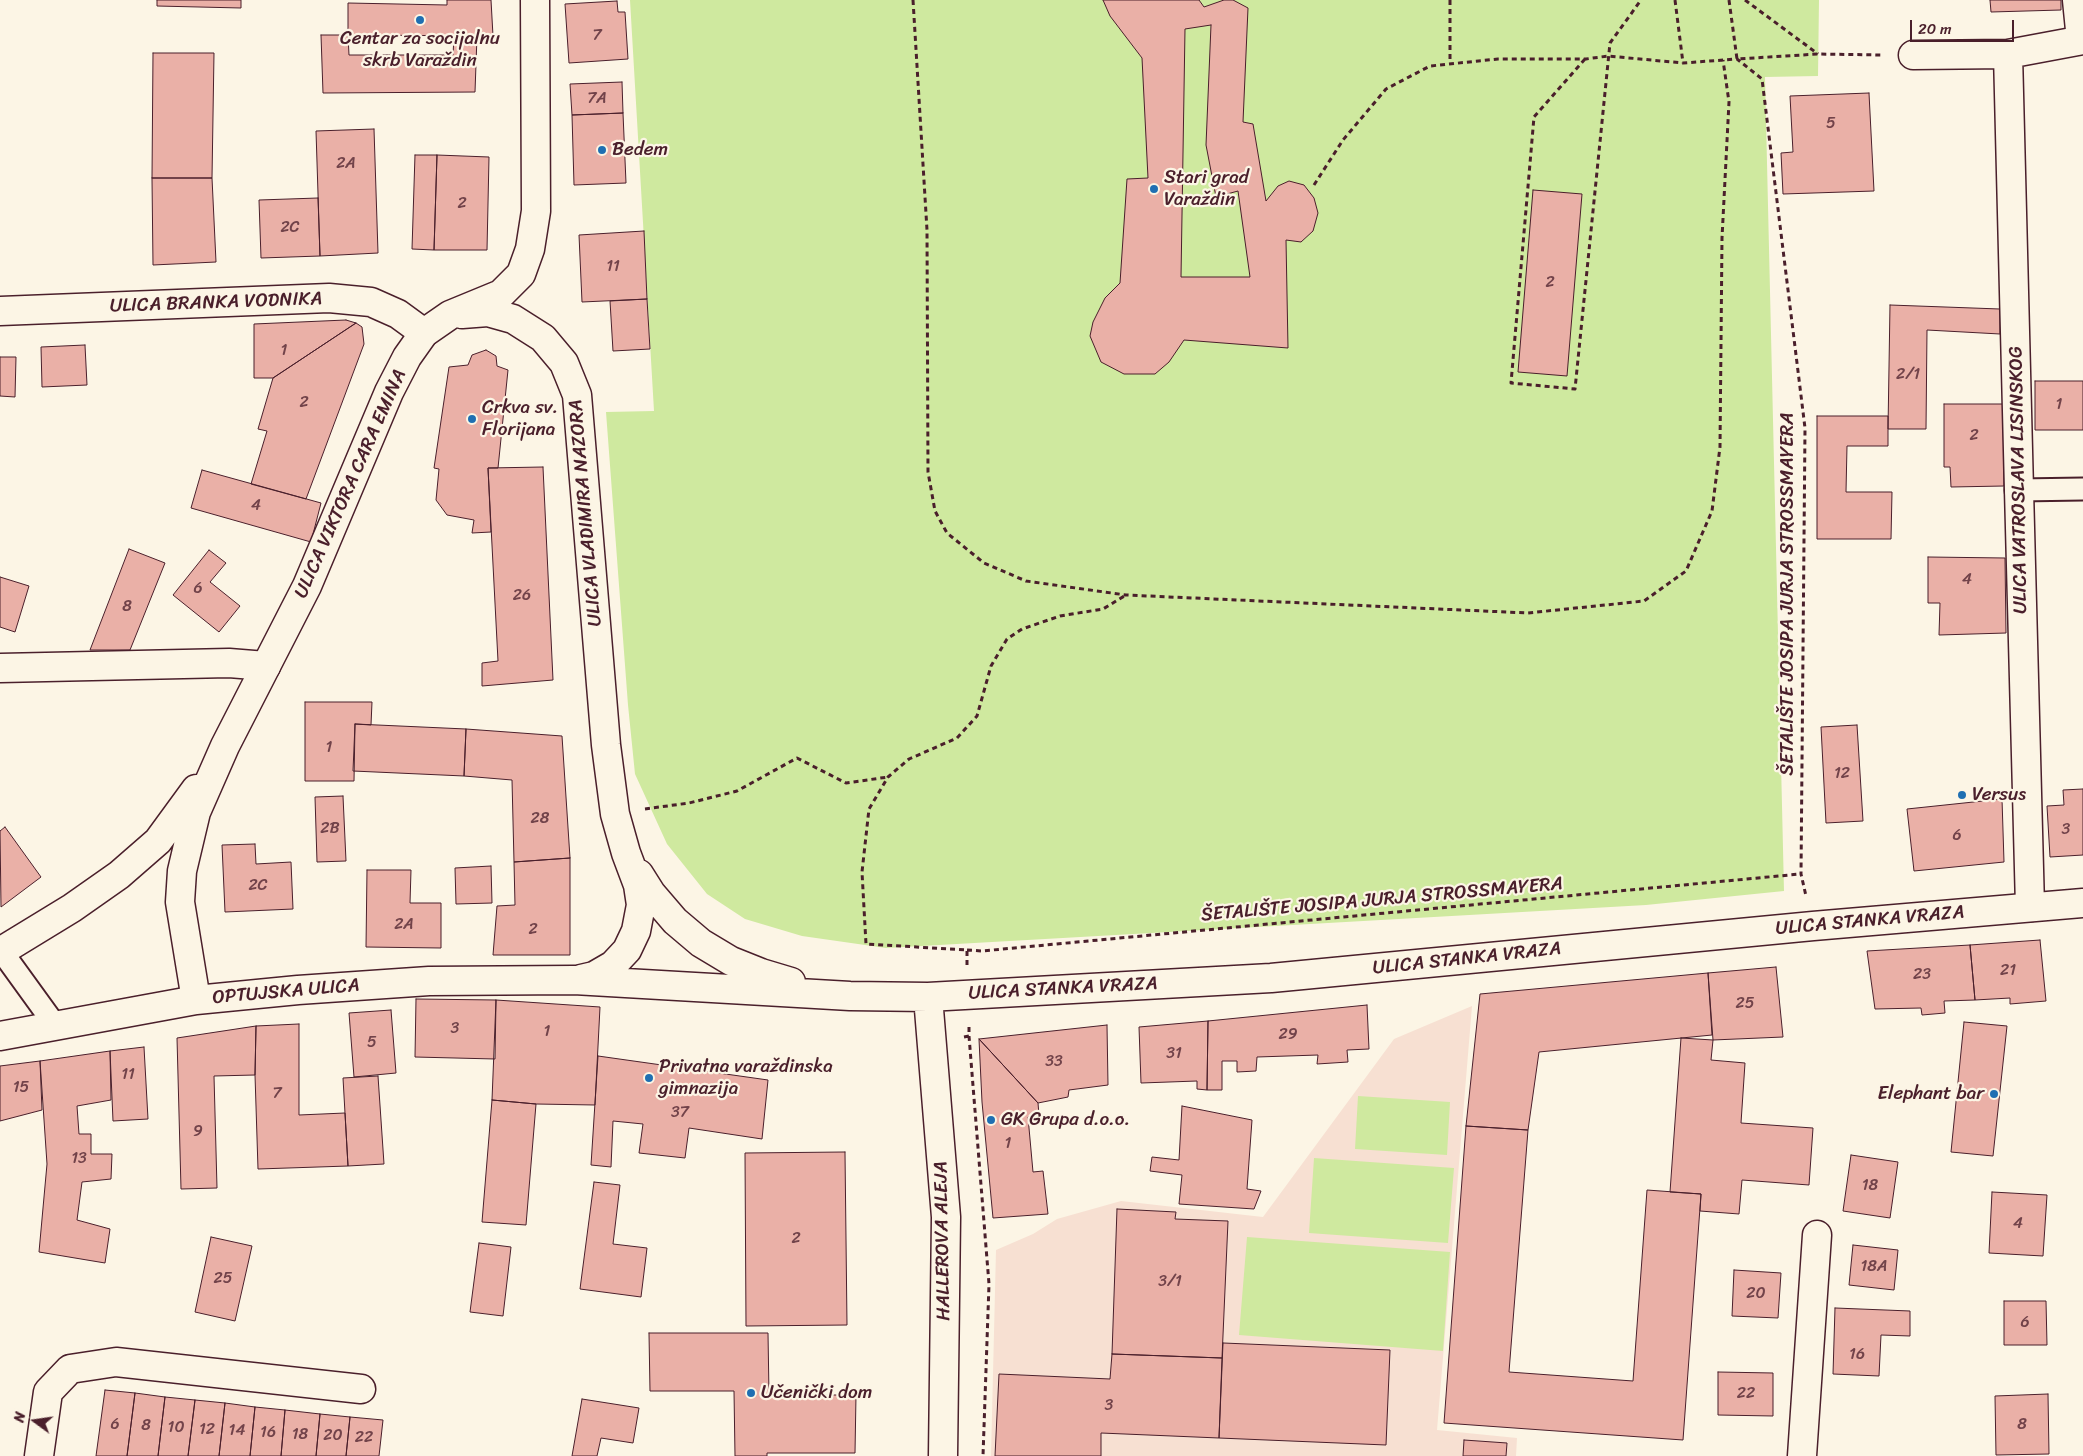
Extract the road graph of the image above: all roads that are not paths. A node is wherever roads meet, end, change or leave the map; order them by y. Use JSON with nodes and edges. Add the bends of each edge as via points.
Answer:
{"nodes":[{"id":1,"x":535,"y":0,"type":"edge"},
{"id":2,"x":2077,"y":0,"type":"edge"},
{"id":3,"x":2082,"y":40,"type":"edge"},
{"id":4,"x":2008,"y":54,"type":"junction"},
{"id":5,"x":1913,"y":56,"type":"road end"},
{"id":6,"x":0,"y":311,"type":"edge"},
{"id":7,"x":450,"y":315,"type":"junction"},
{"id":8,"x":424,"y":333,"type":"junction"},
{"id":9,"x":2083,"y":489,"type":"edge"},
{"id":10,"x":2019,"y":490,"type":"junction"},
{"id":11,"x":266,"y":666,"type":"junction"},
{"id":12,"x":0,"y":668,"type":"edge"},
{"id":13,"x":225,"y":746,"type":"junction"},
{"id":14,"x":626,"y":853,"type":"junction"},
{"id":15,"x":2083,"y":903,"type":"edge"},
{"id":16,"x":2030,"y":907,"type":"junction"},
{"id":17,"x":1,"y":951,"type":"edge"},
{"id":18,"x":574,"y":980,"type":"junction"},
{"id":19,"x":850,"y":996,"type":"junction"},
{"id":20,"x":928,"y":997,"type":"junction"},
{"id":21,"x":196,"y":1000,"type":"junction"},
{"id":22,"x":55,"y":1025,"type":"junction"},
{"id":23,"x":0,"y":1036,"type":"edge"},
{"id":24,"x":1817,"y":1235,"type":"dead end"},
{"id":25,"x":361,"y":1389,"type":"dead end"},
{"id":26,"x":39,"y":1456,"type":"edge"},
{"id":27,"x":943,"y":1456,"type":"edge"},
{"id":28,"x":1802,"y":1456,"type":"edge"}],
"edges":[{"from":1,"to":7,"type":"main road","via":[[536,211],[530,249],[521,274],[501,294]]},
{"from":2,"to":3,"type":"main road"},
{"from":3,"to":4,"type":"main road"},
{"from":4,"to":5,"type":"main road"},
{"from":4,"to":10,"type":"main road","name":"ULICA VATROSLAVA LISINSKOG"},
{"from":6,"to":8,"type":"main road","name":"ULICA BRANKA VODNIKA","via":[[329,298],[371,302],[398,314]]},
{"from":7,"to":8,"type":"main road","name":"ULICA VIKTORA CARA EMINA"},
{"from":7,"to":14,"type":"main road","name":"ULICA VLADIMIRA NAZORA","via":[[488,312],[513,319],[543,338],[564,363],[577,395],[606,745],[615,814]]},
{"from":8,"to":11,"type":"main road","name":"ULICA VIKTORA CARA EMINA","via":[[389,392],[308,586]]},
{"from":9,"to":10,"type":"lane"},
{"from":10,"to":16,"type":"main road","name":"ULICA VATROSLAVA LISINSKOG"},
{"from":11,"to":12,"type":"main road","via":[[229,663]]},
{"from":11,"to":13,"type":"main road","name":"ULICA VIKTORA CARA EMINA"},
{"from":13,"to":17,"type":"main road","via":[[158,841],[80,903]]},
{"from":13,"to":21,"type":"main road","via":[[196,812],[182,871],[180,902]]},
{"from":14,"to":18,"type":"main road","via":[[641,905],[636,932],[627,950],[613,965],[594,976]]},
{"from":14,"to":19,"type":"main road","name":"ULICA STANKA VRAZA","via":[[651,893],[675,921],[701,943],[731,961],[761,973],[805,987]]},
{"from":15,"to":16,"type":"main road","name":"ULICA STANKA VRAZA"},
{"from":16,"to":20,"type":"main road","name":"ULICA STANKA VRAZA","via":[[1271,978]]},
{"from":17,"to":22,"type":"lane"},
{"from":18,"to":19,"type":"main road","name":"ULICA STANKA VRAZA"},
{"from":18,"to":21,"type":"main road","name":"OPTUJSKA ULICA","via":[[429,981]]},
{"from":19,"to":20,"type":"main road","name":"ULICA STANKA VRAZA"},
{"from":20,"to":27,"type":"main road","name":"HALLEROVA ALEJA","via":[[946,1217]]},
{"from":21,"to":22,"type":"main road","name":"OPTUJSKA ULICA"},
{"from":22,"to":23,"type":"main road","name":"OPTUJSKA ULICA"},
{"from":24,"to":28,"type":"main road"},
{"from":25,"to":26,"type":"main road","via":[[116,1362],[70,1369],[48,1392]]}]}
